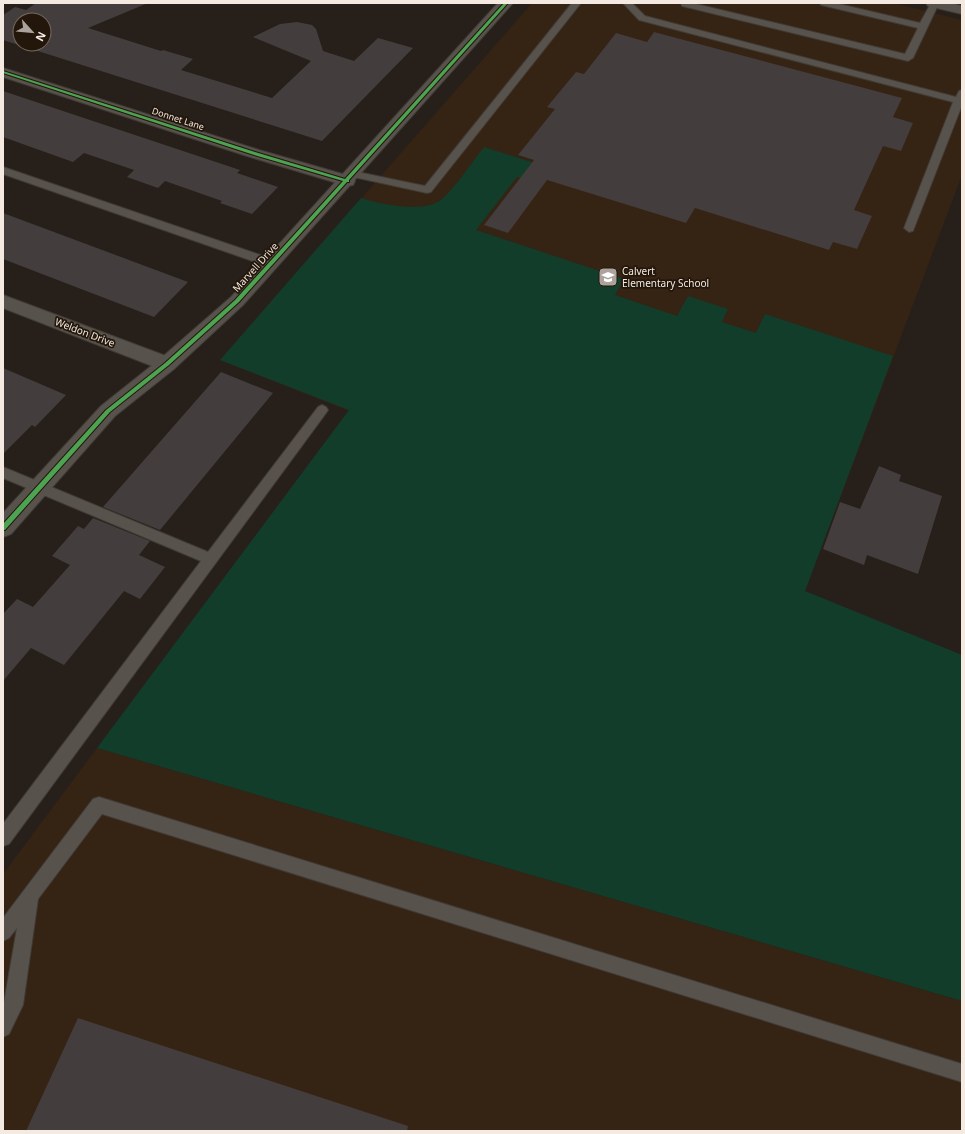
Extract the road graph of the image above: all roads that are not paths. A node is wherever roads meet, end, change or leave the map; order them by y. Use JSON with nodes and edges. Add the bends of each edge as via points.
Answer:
{"nodes":[{"id":1,"x":506,"y":3,"type":"edge"},
{"id":2,"x":577,"y":3,"type":"edge"},
{"id":3,"x":627,"y":3,"type":"edge"},
{"id":4,"x":686,"y":3,"type":"edge"},
{"id":5,"x":824,"y":3,"type":"edge"},
{"id":6,"x":934,"y":3,"type":"edge"},
{"id":7,"x":962,"y":10,"type":"edge"},
{"id":8,"x":924,"y":27,"type":"junction"},
{"id":9,"x":3,"y":72,"type":"edge"},
{"id":10,"x":960,"y":97,"type":"edge"},
{"id":11,"x":3,"y":170,"type":"edge"},
{"id":12,"x":350,"y":178,"type":"junction"},
{"id":13,"x":909,"y":228,"type":"dead end"},
{"id":14,"x":272,"y":263,"type":"junction"},
{"id":15,"x":3,"y":301,"type":"edge"},
{"id":16,"x":167,"y":364,"type":"junction"},
{"id":17,"x":322,"y":410,"type":"dead end"},
{"id":18,"x":3,"y":472,"type":"edge"},
{"id":19,"x":39,"y":488,"type":"junction"},
{"id":20,"x":3,"y":528,"type":"edge"},
{"id":21,"x":211,"y":559,"type":"junction"},
{"id":22,"x":3,"y":838,"type":"edge"},
{"id":23,"x":30,"y":896,"type":"junction"},
{"id":24,"x":3,"y":932,"type":"edge"},
{"id":25,"x":3,"y":1028,"type":"edge"},
{"id":26,"x":962,"y":1073,"type":"edge"}],
"edges":[{"from":1,"to":12,"type":"street","name":"Marvell Drive"},
{"from":2,"to":12,"type":"lane","via":[[427,190]]},
{"from":3,"to":10,"type":"lane","via":[[642,18]]},
{"from":4,"to":8,"type":"lane","via":[[908,58]]},
{"from":5,"to":8,"type":"lane"},
{"from":6,"to":7,"type":"street"},
{"from":6,"to":8,"type":"lane"},
{"from":9,"to":12,"type":"street","name":"Donnet Lane","via":[[245,150]]},
{"from":10,"to":13,"type":"lane"},
{"from":11,"to":14,"type":"lane"},
{"from":12,"to":14,"type":"street","name":"Marvell Drive"},
{"from":14,"to":16,"type":"street","name":"Marvell Drive","via":[[237,301]]},
{"from":15,"to":16,"type":"street","name":"Weldon Drive"},
{"from":16,"to":19,"type":"street","name":"Marvell Drive","via":[[108,411]]},
{"from":17,"to":21,"type":"lane"},
{"from":18,"to":19,"type":"lane"},
{"from":19,"to":20,"type":"street","name":"Marvell Drive"},
{"from":19,"to":21,"type":"lane"},
{"from":21,"to":22,"type":"lane"},
{"from":23,"to":24,"type":"lane"},
{"from":23,"to":25,"type":"lane","via":[[14,1005]]},
{"from":23,"to":26,"type":"lane","via":[[99,805]]}]}
